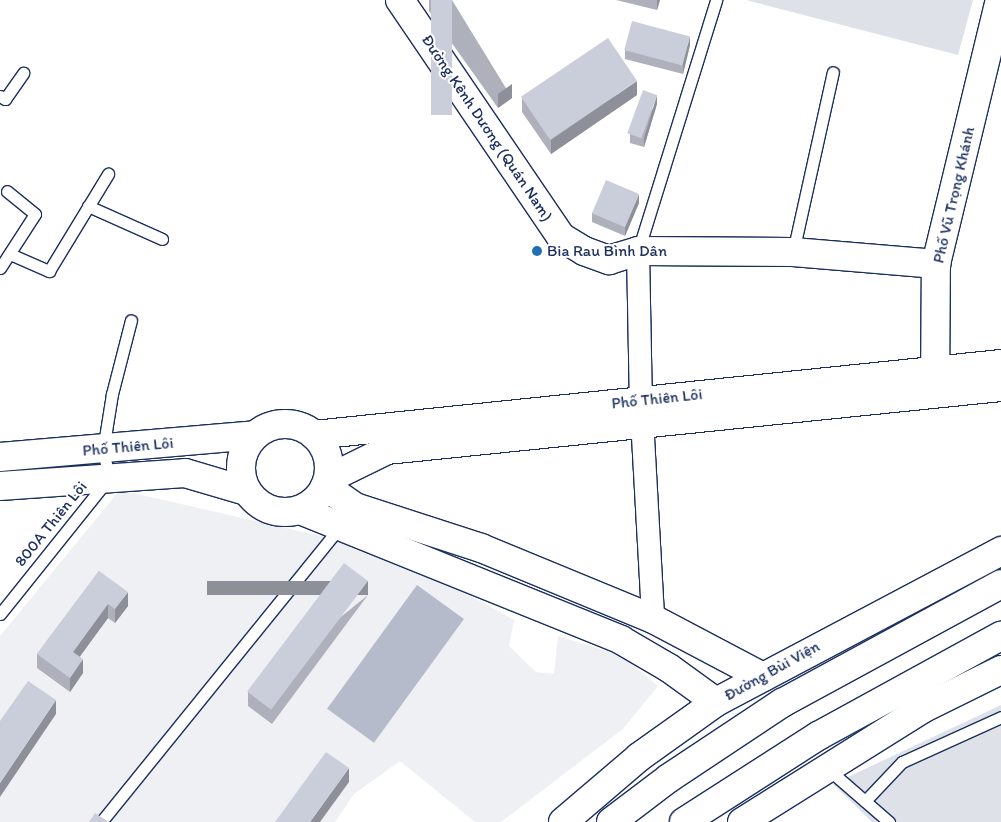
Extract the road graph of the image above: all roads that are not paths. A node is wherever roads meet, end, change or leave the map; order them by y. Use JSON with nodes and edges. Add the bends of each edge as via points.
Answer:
{"nodes":[{"id":1,"x":400,"y":0,"type":"edge"},
{"id":2,"x":716,"y":0,"type":"edge"},
{"id":3,"x":1000,"y":0,"type":"edge"},
{"id":4,"x":833,"y":72,"type":"dead end"},
{"id":5,"x":23,"y":73,"type":"dead end"},
{"id":6,"x":0,"y":96,"type":"edge"},
{"id":7,"x":108,"y":174,"type":"dead end"},
{"id":8,"x":7,"y":191,"type":"dead end"},
{"id":9,"x":88,"y":206,"type":"junction"},
{"id":10,"x":162,"y":239,"type":"dead end"},
{"id":11,"x":638,"y":250,"type":"junction"},
{"id":12,"x":793,"y":252,"type":"junction"},
{"id":13,"x":10,"y":254,"type":"junction"},
{"id":14,"x":936,"y":264,"type":"junction"},
{"id":15,"x":0,"y":267,"type":"edge"},
{"id":16,"x":131,"y":320,"type":"dead end"},
{"id":17,"x":1001,"y":364,"type":"edge"},
{"id":18,"x":936,"y":382,"type":"junction"},
{"id":19,"x":1001,"y":387,"type":"edge"},
{"id":20,"x":641,"y":412,"type":"junction"},
{"id":21,"x":255,"y":435,"type":"junction"},
{"id":22,"x":314,"y":435,"type":"junction"},
{"id":23,"x":388,"y":439,"type":"junction"},
{"id":24,"x":103,"y":450,"type":"junction"},
{"id":25,"x":0,"y":457,"type":"edge"},
{"id":26,"x":109,"y":478,"type":"junction"},
{"id":27,"x":327,"y":482,"type":"junction"},
{"id":28,"x":0,"y":486,"type":"edge"},
{"id":29,"x":246,"y":491,"type":"junction"},
{"id":30,"x":300,"y":510,"type":"junction"},
{"id":31,"x":341,"y":526,"type":"junction"},
{"id":32,"x":1001,"y":551,"type":"edge"},
{"id":33,"x":1001,"y":584,"type":"edge"},
{"id":34,"x":0,"y":614,"type":"edge"},
{"id":35,"x":653,"y":619,"type":"junction"},
{"id":36,"x":1001,"y":636,"type":"edge"},
{"id":37,"x":1001,"y":670,"type":"edge"},
{"id":38,"x":763,"y":677,"type":"junction"},
{"id":39,"x":716,"y":702,"type":"junction"},
{"id":40,"x":1001,"y":717,"type":"edge"},
{"id":41,"x":827,"y":768,"type":"junction"},
{"id":42,"x":866,"y":801,"type":"junction"},
{"id":43,"x":694,"y":819,"type":"edge"},
{"id":44,"x":101,"y":822,"type":"edge"},
{"id":45,"x":563,"y":822,"type":"edge"},
{"id":46,"x":611,"y":822,"type":"edge"},
{"id":47,"x":742,"y":822,"type":"edge"},
{"id":48,"x":889,"y":822,"type":"edge"}],
"edges":[{"from":1,"to":11,"type":"main road","name":"Đường Kênh Dương (Quán Nam)","via":[[561,237],[584,251],[609,260]]},
{"from":2,"to":11,"type":"lane"},
{"from":3,"to":14,"type":"main road","name":"Phố Vũ Trọng Khánh"},
{"from":4,"to":12,"type":"lane"},
{"from":5,"to":6,"type":"lane","via":[[5,99]]},
{"from":7,"to":9,"type":"lane"},
{"from":8,"to":13,"type":"lane","via":[[36,214]]},
{"from":9,"to":10,"type":"lane"},
{"from":9,"to":13,"type":"lane","via":[[50,271]]},
{"from":11,"to":12,"type":"main road","name":"Đường Kênh Dương (Quán Nam)"},
{"from":11,"to":20,"type":"street"},
{"from":12,"to":14,"type":"main road","name":"Đường Kênh Dương (Quán Nam)"},
{"from":13,"to":15,"type":"lane"},
{"from":14,"to":18,"type":"main road","name":"Phố Vũ Trọng Khánh"},
{"from":16,"to":24,"type":"lane","via":[[112,394]]},
{"from":17,"to":18,"type":"main road","name":"Phố Thiên Lôi"},
{"from":18,"to":19,"type":"main road","name":"Phố Thiên Lôi"},
{"from":18,"to":20,"type":"main road","name":"Phố Thiên Lôi"},
{"from":20,"to":23,"type":"main road","name":"Phố Thiên Lôi"},
{"from":20,"to":35,"type":"street"},
{"from":21,"to":22,"type":"main road","via":[[266,428],[291,424]]},
{"from":21,"to":24,"type":"main road","name":"Phố Thiên Lôi"},
{"from":21,"to":29,"type":"main road","via":[[240,462]]},
{"from":22,"to":23,"type":"main road","name":"Phố Thiên Lôi"},
{"from":22,"to":27,"type":"main road","via":[[327,455]]},
{"from":23,"to":27,"type":"main road","name":"Phố Thiên Lôi"},
{"from":24,"to":25,"type":"main road","name":"Phố Thiên Lôi"},
{"from":24,"to":26,"type":"lane"},
{"from":26,"to":28,"type":"main road","name":"Phố Thiên Lôi"},
{"from":26,"to":29,"type":"main road","name":"Phố Thiên Lôi","via":[[185,473]]},
{"from":26,"to":34,"type":"lane","name":"800A Thiên Lôi"},
{"from":27,"to":30,"type":"main road","via":[[310,504]]},
{"from":27,"to":35,"type":"main road","via":[[355,507],[481,548]]},
{"from":29,"to":30,"type":"main road","via":[[270,510],[285,513]]},
{"from":30,"to":31,"type":"main road"},
{"from":31,"to":39,"type":"main road","via":[[620,640],[656,659]]},
{"from":31,"to":44,"type":"lane"},
{"from":32,"to":38,"type":"main road","name":"Đường Bùi Viện"},
{"from":33,"to":46,"type":"main road","name":"Đường Bùi Viện","via":[[782,703],[669,778]]},
{"from":35,"to":38,"type":"main road"},
{"from":36,"to":43,"type":"main road","via":[[818,736]]},
{"from":37,"to":41,"type":"main road","via":[[922,709]]},
{"from":38,"to":39,"type":"main road","name":"Đường Bùi Viện"},
{"from":39,"to":45,"type":"main road","name":"Đường Bùi Viện","via":[[639,757]]},
{"from":40,"to":42,"type":"lane","via":[[902,762]]},
{"from":41,"to":42,"type":"lane"},
{"from":41,"to":47,"type":"main road"},
{"from":42,"to":48,"type":"lane"}]}
